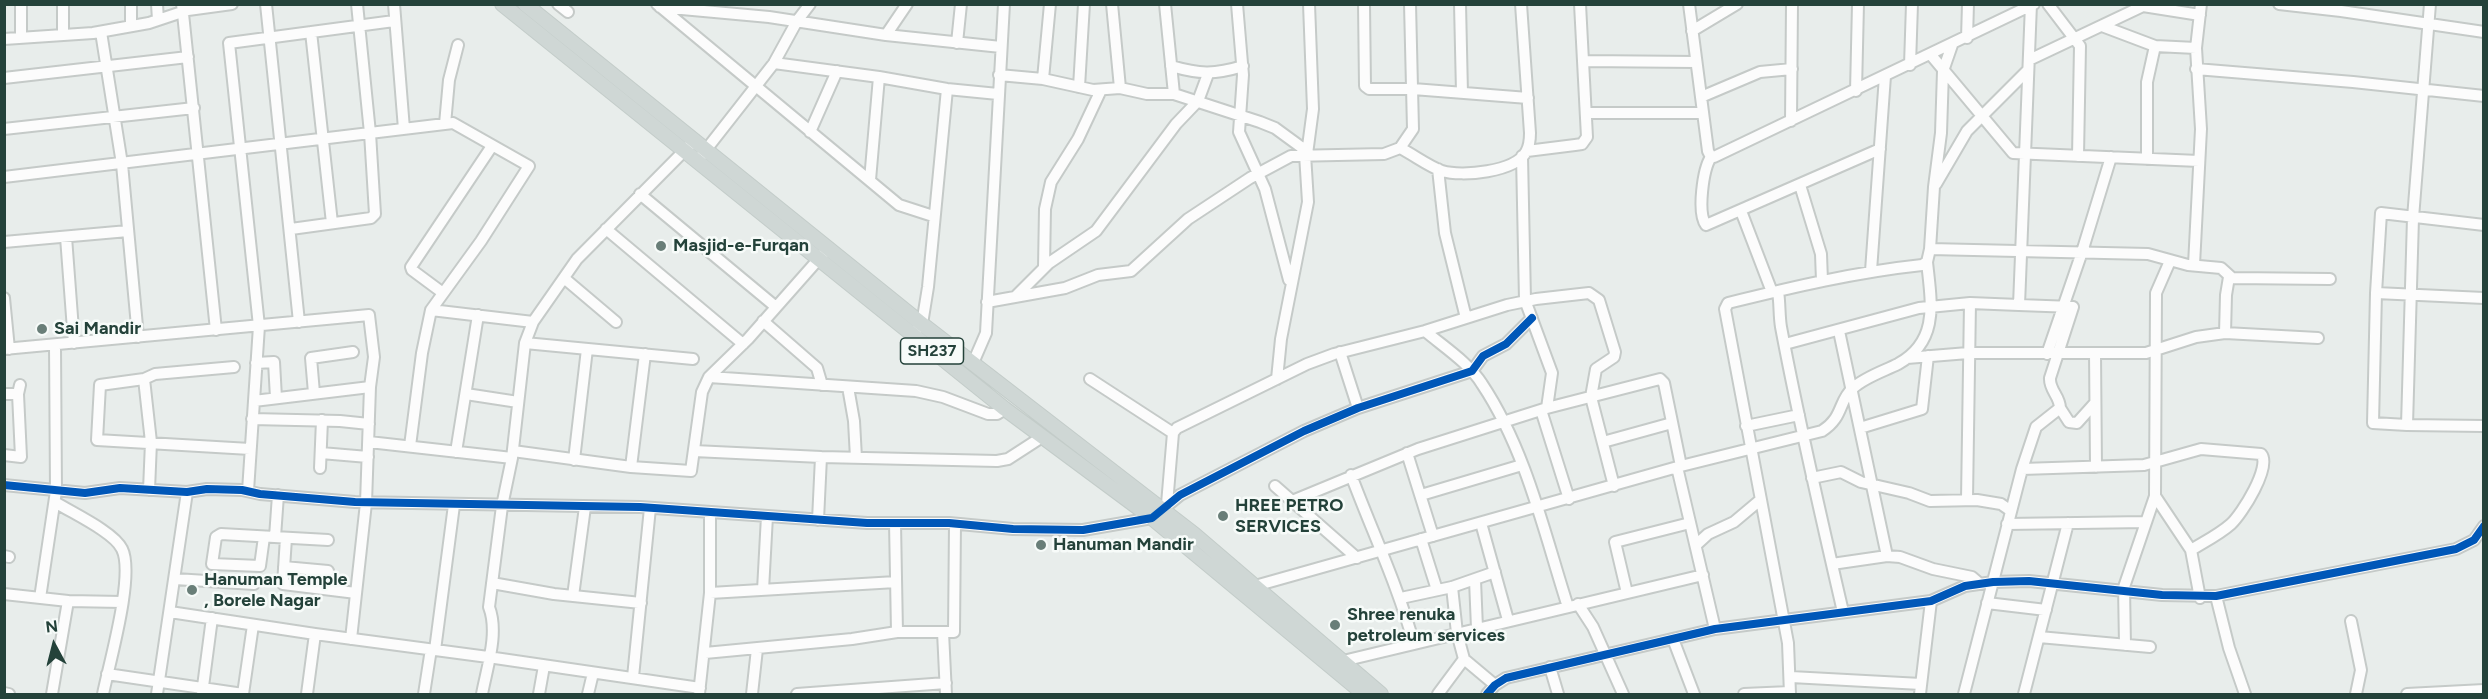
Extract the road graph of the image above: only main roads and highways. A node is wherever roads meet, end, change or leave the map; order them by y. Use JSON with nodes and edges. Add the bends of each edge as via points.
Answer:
{"nodes":[{"id":1,"x":502,"y":4,"type":"edge"},
{"id":2,"x":525,"y":4,"type":"edge"},
{"id":3,"x":696,"y":151,"type":"junction"},
{"id":4,"x":823,"y":253,"type":"junction"},
{"id":5,"x":1160,"y":510,"type":"junction"},
{"id":6,"x":1364,"y":694,"type":"edge"},
{"id":7,"x":1381,"y":694,"type":"edge"}],
"edges":[{"from":1,"to":3,"type":"main road","number":"SH237"},
{"from":2,"to":3,"type":"main road","number":"SH237"},
{"from":3,"to":4,"type":"main road","number":"SH237"},
{"from":4,"to":5,"type":"main road","number":"SH237","via":[[922,324]]},
{"from":4,"to":5,"type":"main road","number":"SH237","via":[[912,335],[1005,409],[1042,437]]},
{"from":5,"to":6,"type":"main road","number":"SH237"},
{"from":5,"to":7,"type":"main road","number":"SH237","via":[[1256,586]]}]}
